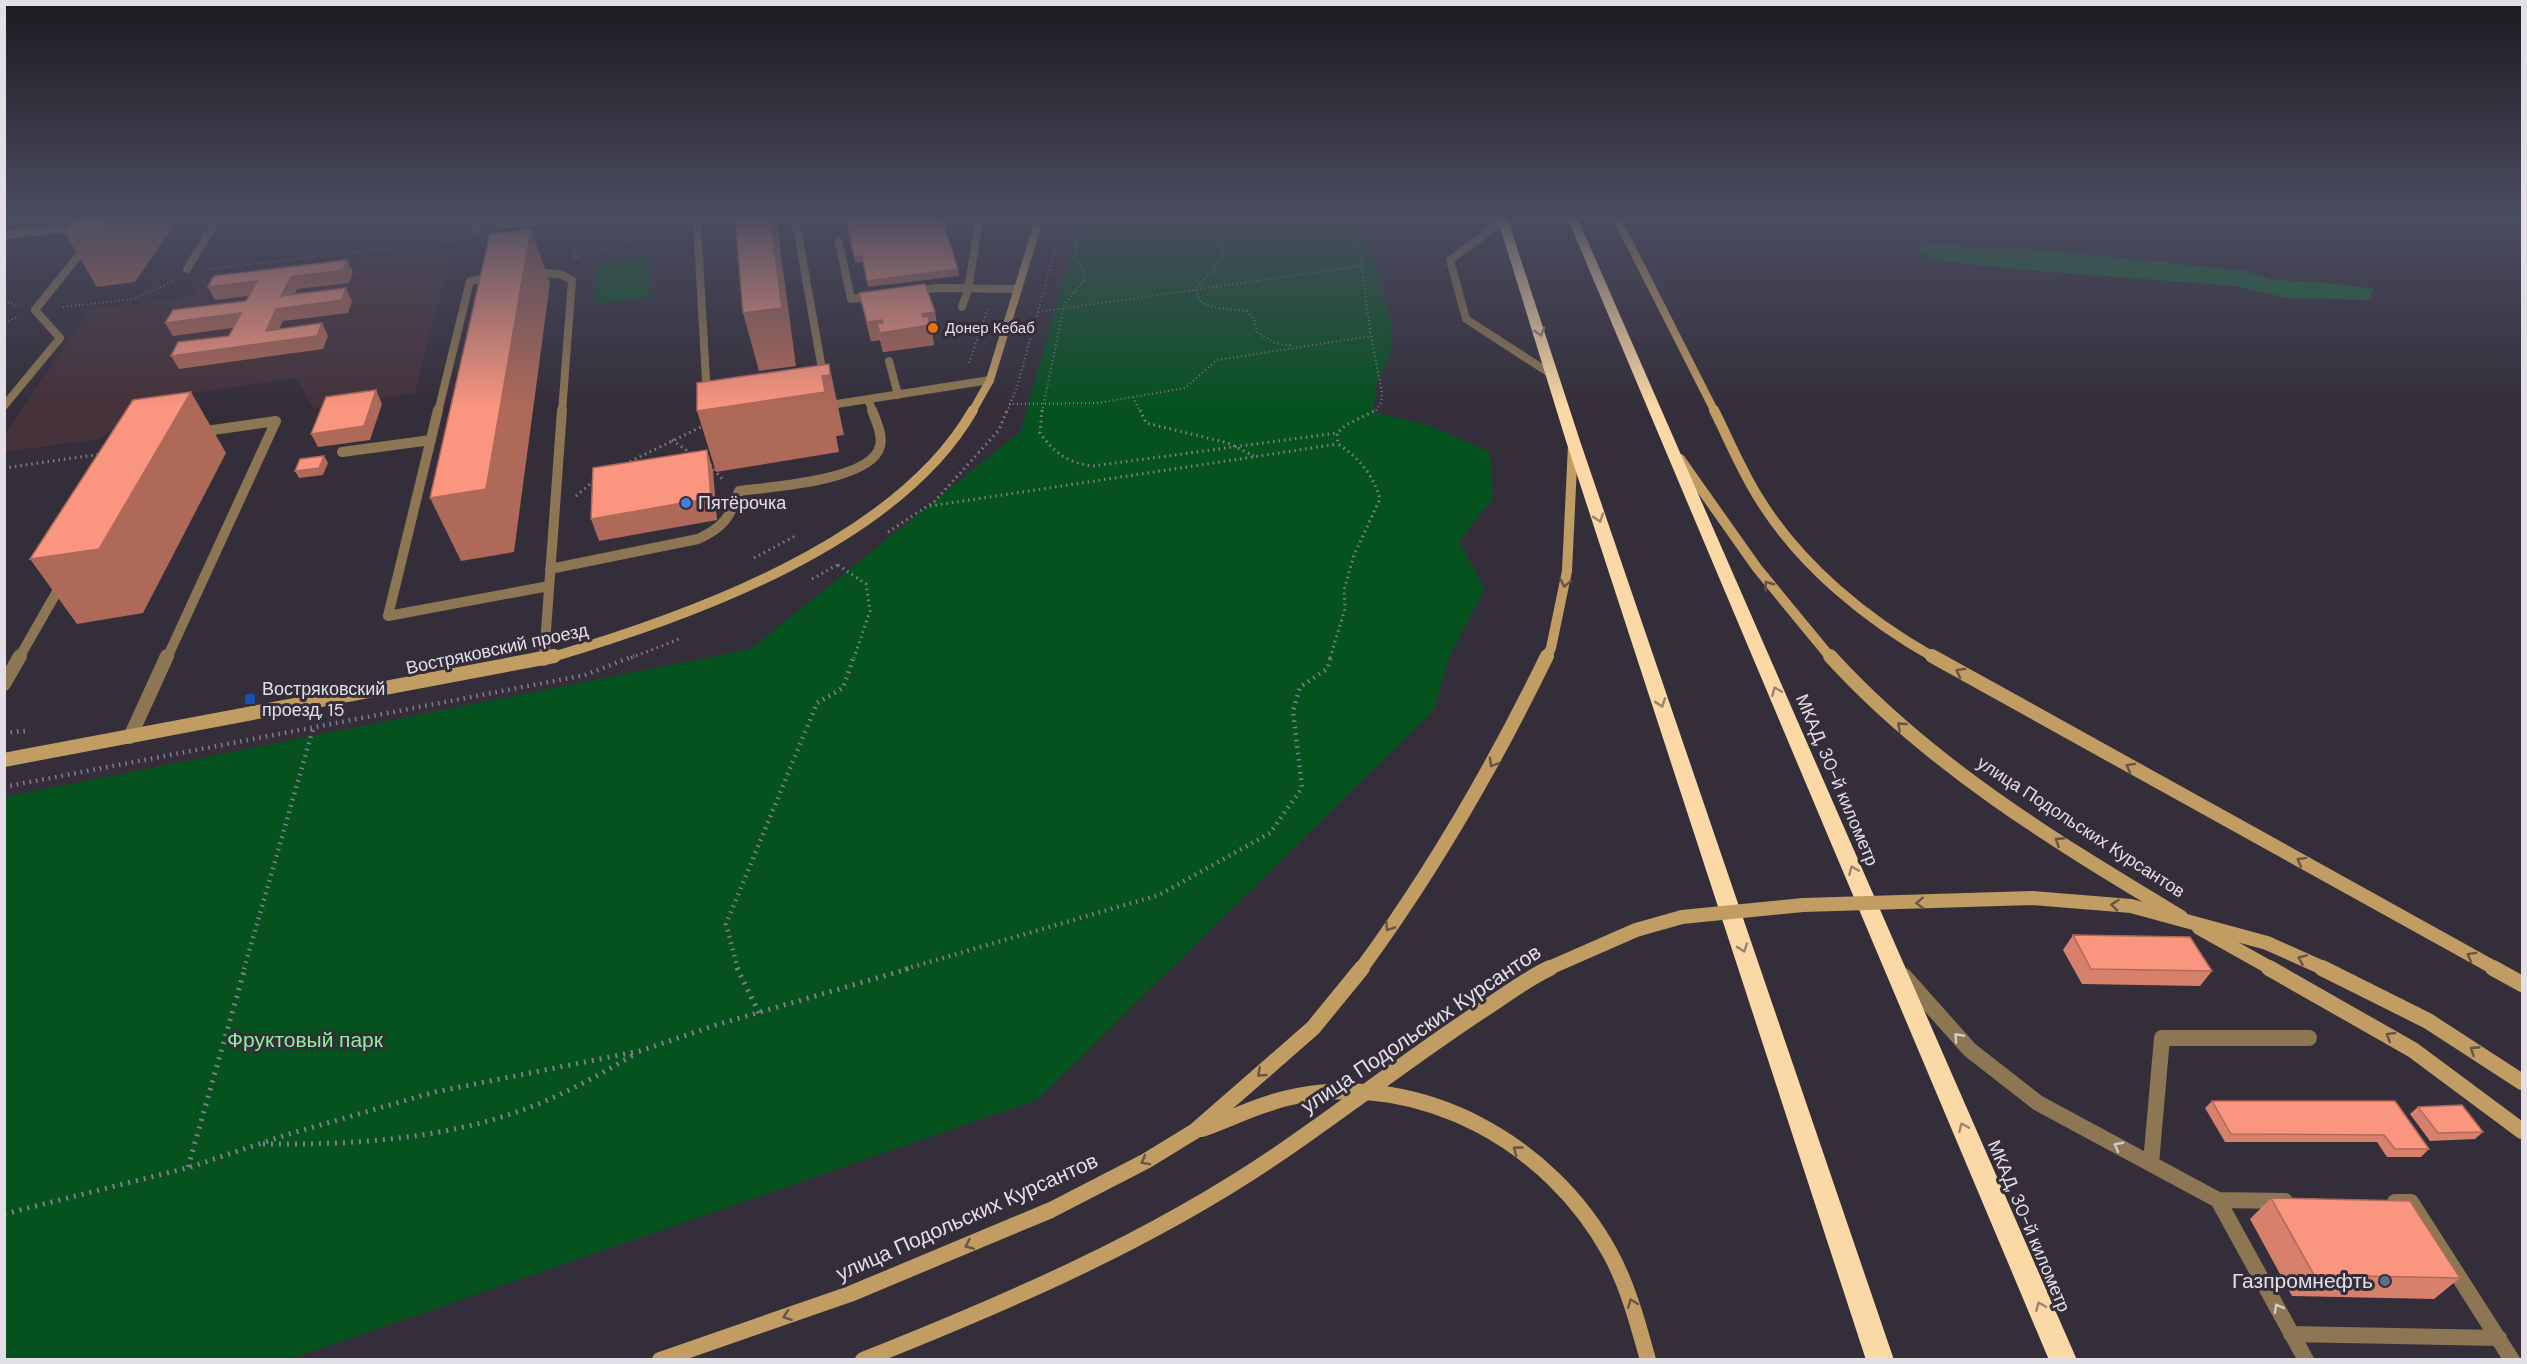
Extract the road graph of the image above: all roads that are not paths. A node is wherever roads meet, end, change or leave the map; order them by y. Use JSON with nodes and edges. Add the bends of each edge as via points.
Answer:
{"nodes":[{"id":1,"x":57,"y":281,"type":"edge"},
{"id":2,"x":472,"y":281,"type":"edge"},
{"id":3,"x":572,"y":281,"type":"edge"},
{"id":4,"x":700,"y":281,"type":"edge"},
{"id":5,"x":806,"y":281,"type":"edge"},
{"id":6,"x":847,"y":281,"type":"edge"},
{"id":7,"x":969,"y":281,"type":"edge"},
{"id":8,"x":1020,"y":281,"type":"edge"},
{"id":9,"x":1456,"y":281,"type":"edge"},
{"id":10,"x":1522,"y":281,"type":"edge"},
{"id":11,"x":1599,"y":281,"type":"edge"},
{"id":12,"x":1648,"y":281,"type":"edge"},
{"id":13,"x":968,"y":289,"type":"junction"},
{"id":14,"x":1017,"y":289,"type":"junction"},
{"id":15,"x":905,"y":292,"type":"edge"},
{"id":16,"x":883,"y":295,"type":"edge"},
{"id":17,"x":962,"y":307,"type":"dead end"},
{"id":18,"x":889,"y":361,"type":"dead end"},
{"id":19,"x":1554,"y":376,"type":"junction"},
{"id":20,"x":990,"y":380,"type":"junction"},
{"id":21,"x":897,"y":394,"type":"junction"},
{"id":22,"x":827,"y":396,"type":"junction"},
{"id":23,"x":868,"y":399,"type":"junction"},
{"id":24,"x":4,"y":406,"type":"edge"},
{"id":25,"x":818,"y":407,"type":"edge"},
{"id":26,"x":708,"y":424,"type":"edge"},
{"id":27,"x":184,"y":434,"type":"edge"},
{"id":28,"x":431,"y":440,"type":"junction"},
{"id":29,"x":1573,"y":441,"type":"junction"},
{"id":30,"x":1668,"y":441,"type":"junction"},
{"id":31,"x":342,"y":452,"type":"dead end"},
{"id":32,"x":550,"y":569,"type":"junction"},
{"id":33,"x":69,"y":571,"type":"edge"},
{"id":34,"x":549,"y":586,"type":"junction"},
{"id":35,"x":544,"y":659,"type":"junction"},
{"id":36,"x":4,"y":684,"type":"edge"},
{"id":37,"x":130,"y":737,"type":"junction"},
{"id":38,"x":4,"y":760,"type":"edge"},
{"id":39,"x":1893,"y":963,"type":"junction"},
{"id":40,"x":2523,"y":984,"type":"edge"},
{"id":41,"x":2309,"y":1038,"type":"dead end"},
{"id":42,"x":2523,"y":1082,"type":"edge"},
{"id":43,"x":1195,"y":1131,"type":"junction"},
{"id":44,"x":2523,"y":1131,"type":"edge"},
{"id":45,"x":2151,"y":1163,"type":"junction"},
{"id":46,"x":2218,"y":1200,"type":"junction"},
{"id":47,"x":2298,"y":1201,"type":"edge"},
{"id":48,"x":2377,"y":1202,"type":"edge"},
{"id":49,"x":2291,"y":1334,"type":"junction"},
{"id":50,"x":2499,"y":1338,"type":"junction"},
{"id":51,"x":660,"y":1359,"type":"edge"},
{"id":52,"x":864,"y":1359,"type":"edge"},
{"id":53,"x":1648,"y":1359,"type":"edge"},
{"id":54,"x":1880,"y":1359,"type":"edge"},
{"id":55,"x":2063,"y":1359,"type":"edge"},
{"id":56,"x":2306,"y":1359,"type":"edge"},
{"id":57,"x":2512,"y":1359,"type":"edge"}],
"edges":[{"from":1,"to":24,"type":"lane","via":[[35,310],[60,338]]},
{"from":2,"to":28,"type":"lane"},
{"from":3,"to":32,"type":"lane"},
{"from":4,"to":26,"type":"lane"},
{"from":5,"to":22,"type":"lane"},
{"from":6,"to":16,"type":"lane","via":[[851,299]]},
{"from":7,"to":13,"type":"lane"},
{"from":8,"to":14,"type":"main road","name":"Востряковский проезд"},
{"from":9,"to":19,"type":"lane","via":[[1466,319]]},
{"from":10,"to":19,"type":"highway","one_way":true},
{"from":11,"to":30,"type":"highway","name":"МКАД, 30-й километр"},
{"from":40,"to":12,"type":"main road","one_way":true,"via":[[1925,652],[1867,613],[1824,577],[1759,499]]},
{"from":13,"to":14,"type":"lane"},
{"from":13,"to":15,"type":"lane"},
{"from":13,"to":17,"type":"lane"},
{"from":14,"to":20,"type":"main road","name":"Востряковский проезд"},
{"from":18,"to":21,"type":"lane"},
{"from":19,"to":29,"type":"highway"},
{"from":20,"to":21,"type":"lane"},
{"from":20,"to":35,"type":"main road","name":"Востряковский проезд","via":[[965,428],[934,462],[895,498],[854,527],[740,590],[608,642]]},
{"from":21,"to":23,"type":"lane"},
{"from":22,"to":23,"type":"lane"},
{"from":22,"to":25,"type":"lane"},
{"from":23,"to":32,"type":"lane","via":[[880,448],[865,465],[844,474],[739,491],[731,520],[720,530],[698,539]]},
{"from":27,"to":37,"type":"lane","via":[[276,421]]},
{"from":28,"to":31,"type":"lane"},
{"from":28,"to":34,"type":"lane","via":[[388,616]]},
{"from":29,"to":43,"type":"main road","name":"улица Подольских Курсантов","one_way":true,"via":[[1567,571],[1551,648],[1507,738],[1438,856],[1362,968],[1313,1028]]},
{"from":29,"to":54,"type":"highway","one_way":true},
{"from":39,"to":30,"type":"highway","name":"МКАД, 30-й километр","one_way":true},
{"from":44,"to":30,"type":"main road","name":"улица Подольских Курсантов","one_way":true,"via":[[2413,1050],[2193,925],[2018,815],[1908,733],[1834,662],[1778,599],[1731,537]]},
{"from":32,"to":34,"type":"lane"},
{"from":33,"to":36,"type":"lane"},
{"from":34,"to":35,"type":"lane"},
{"from":35,"to":37,"type":"main road","name":"Востряковский проезд"},
{"from":37,"to":38,"type":"main road","name":"Востряковский проезд"},
{"from":45,"to":39,"type":"lane","one_way":true,"via":[[2038,1103],[1970,1050]]},
{"from":55,"to":39,"type":"highway","name":"МКАД, 30-й километр","one_way":true},
{"from":41,"to":45,"type":"lane","via":[[2162,1038]]},
{"from":42,"to":52,"type":"main road","name":"улица Подольских Курсантов","one_way":true,"bridge":true,"via":[[2428,1021],[2298,957],[2267,944],[2131,906],[2032,898],[1803,905],[1682,917],[1636,930],[1543,970],[1275,1156],[1095,1260],[982,1313]]},
{"from":43,"to":51,"type":"main road","name":"улица Подольских Курсантов","one_way":true,"via":[[1051,1210],[958,1250],[850,1294]]},
{"from":53,"to":43,"type":"main road","one_way":true,"via":[[1634,1307],[1610,1251],[1576,1204],[1538,1164],[1493,1132],[1445,1108],[1342,1092],[1296,1096]]},
{"from":45,"to":46,"type":"lane"},
{"from":46,"to":47,"type":"lane"},
{"from":49,"to":46,"type":"lane","one_way":true},
{"from":48,"to":50,"type":"lane","via":[[2411,1203]]},
{"from":49,"to":50,"type":"lane"},
{"from":49,"to":56,"type":"lane"},
{"from":50,"to":57,"type":"lane"}]}
